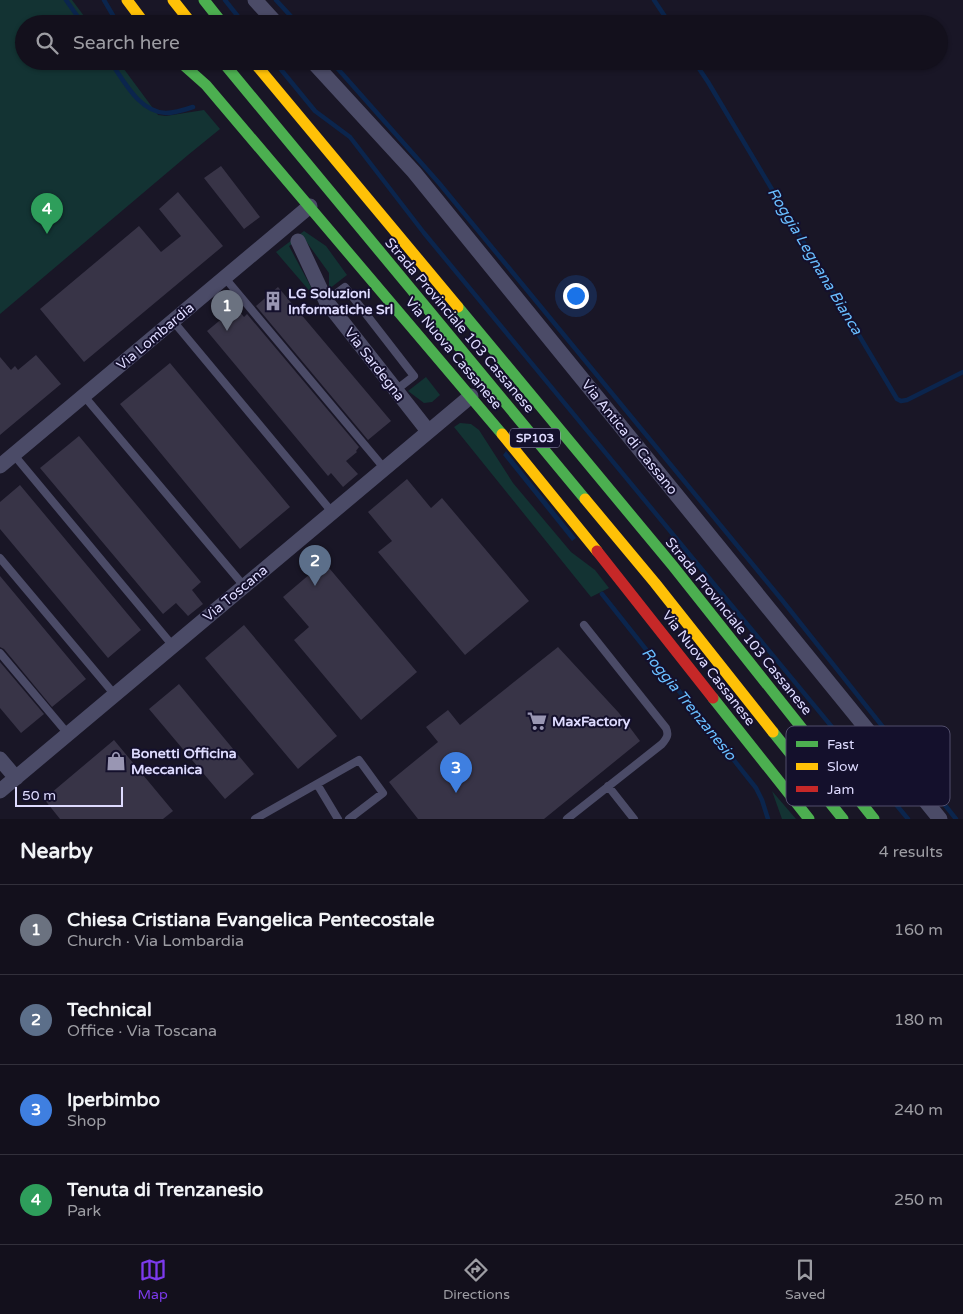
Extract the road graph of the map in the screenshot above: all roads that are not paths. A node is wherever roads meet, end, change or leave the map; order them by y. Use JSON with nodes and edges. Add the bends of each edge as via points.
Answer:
{"nodes":[{"id":1,"x":128,"y":0,"type":"edge"},
{"id":2,"x":173,"y":0,"type":"edge"},
{"id":3,"x":204,"y":0,"type":"edge"},
{"id":4,"x":255,"y":0,"type":"edge"},
{"id":5,"x":139,"y":15,"type":"edge"},
{"id":6,"x":185,"y":15,"type":"edge"},
{"id":7,"x":216,"y":15,"type":"edge"},
{"id":8,"x":269,"y":15,"type":"edge"},
{"id":9,"x":189,"y":70,"type":"edge"},
{"id":10,"x":229,"y":70,"type":"edge"},
{"id":11,"x":260,"y":70,"type":"edge"},
{"id":12,"x":320,"y":70,"type":"edge"},
{"id":13,"x":310,"y":206,"type":"junction"},
{"id":14,"x":298,"y":241,"type":"dead end"},
{"id":15,"x":225,"y":278,"type":"junction"},
{"id":16,"x":326,"y":301,"type":"junction"},
{"id":17,"x":173,"y":321,"type":"junction"},
{"id":18,"x":396,"y":390,"type":"junction"},
{"id":19,"x":84,"y":396,"type":"junction"},
{"id":20,"x":471,"y":396,"type":"junction"},
{"id":21,"x":428,"y":431,"type":"junction"},
{"id":22,"x":14,"y":455,"type":"junction"},
{"id":23,"x":0,"y":466,"type":"edge"},
{"id":24,"x":384,"y":468,"type":"junction"},
{"id":25,"x":332,"y":512,"type":"junction"},
{"id":26,"x":0,"y":558,"type":"edge"},
{"id":27,"x":673,"y":566,"type":"junction"},
{"id":28,"x":244,"y":586,"type":"junction"},
{"id":29,"x":584,"y":625,"type":"dead end"},
{"id":30,"x":173,"y":646,"type":"junction"},
{"id":31,"x":0,"y":653,"type":"edge"},
{"id":32,"x":115,"y":695,"type":"junction"},
{"id":33,"x":804,"y":713,"type":"dead end"},
{"id":34,"x":800,"y":726,"type":"edge"},
{"id":35,"x":864,"y":726,"type":"edge"},
{"id":36,"x":68,"y":734,"type":"junction"},
{"id":37,"x":786,"y":747,"type":"edge"},
{"id":38,"x":0,"y":759,"type":"edge"},
{"id":39,"x":16,"y":778,"type":"junction"},
{"id":40,"x":316,"y":784,"type":"junction"},
{"id":41,"x":608,"y":786,"type":"junction"},
{"id":42,"x":786,"y":789,"type":"edge"},
{"id":43,"x":0,"y":791,"type":"edge"},
{"id":44,"x":798,"y":806,"type":"edge"},
{"id":45,"x":799,"y":806,"type":"edge"},
{"id":46,"x":833,"y":806,"type":"edge"},
{"id":47,"x":864,"y":806,"type":"edge"},
{"id":48,"x":929,"y":806,"type":"edge"},
{"id":49,"x":255,"y":819,"type":"edge"},
{"id":50,"x":338,"y":819,"type":"edge"},
{"id":51,"x":349,"y":819,"type":"edge"},
{"id":52,"x":567,"y":819,"type":"edge"},
{"id":53,"x":634,"y":819,"type":"edge"},
{"id":54,"x":805,"y":819,"type":"edge"},
{"id":55,"x":809,"y":819,"type":"edge"},
{"id":56,"x":843,"y":819,"type":"edge"},
{"id":57,"x":874,"y":819,"type":"edge"},
{"id":58,"x":940,"y":819,"type":"edge"}],
"edges":[{"from":1,"to":5,"type":"main road"},
{"from":2,"to":6,"type":"main road"},
{"from":3,"to":7,"type":"main road"},
{"from":4,"to":8,"type":"street"},
{"from":9,"to":13,"type":"main road","name":"Via Nuova Cassanese","number":"SP103","via":[[206,85]]},
{"from":10,"to":37,"type":"main road","name":"Strada Provinciale 103 Cassanese","number":"SP103","via":[[655,583]]},
{"from":11,"to":27,"type":"main road","name":"Strada Provinciale 103 Cassanese","number":"SP103"},
{"from":12,"to":35,"type":"street","name":"Via Antica di Cassano","via":[[420,179]]},
{"from":13,"to":15,"type":"street","name":"Via Lombardia"},
{"from":13,"to":20,"type":"main road","name":"Via Nuova Cassanese","number":"SP103"},
{"from":14,"to":16,"type":"street","name":"Via Sardegna"},
{"from":15,"to":17,"type":"street","name":"Via Lombardia"},
{"from":15,"to":24,"type":"lane"},
{"from":16,"to":18,"type":"street","name":"Via Sardegna"},
{"from":16,"to":18,"type":"lane","via":[[345,287],[414,376]]},
{"from":17,"to":19,"type":"street","name":"Via Lombardia"},
{"from":17,"to":25,"type":"lane"},
{"from":18,"to":21,"type":"street","name":"Via Sardegna"},
{"from":19,"to":22,"type":"street","name":"Via Lombardia"},
{"from":19,"to":28,"type":"lane"},
{"from":20,"to":21,"type":"street","name":"Via Toscana"},
{"from":20,"to":42,"type":"main road","name":"Via Nuova Cassanese","number":"SP103"},
{"from":21,"to":24,"type":"street","name":"Via Toscana"},
{"from":22,"to":23,"type":"street","name":"Via Lombardia"},
{"from":22,"to":30,"type":"lane"},
{"from":24,"to":25,"type":"street","name":"Via Toscana"},
{"from":25,"to":28,"type":"street","name":"Via Toscana"},
{"from":26,"to":32,"type":"lane"},
{"from":27,"to":33,"type":"main road","number":"SP103"},
{"from":27,"to":34,"type":"main road","name":"Strada Provinciale 103 Cassanese","number":"SP103"},
{"from":28,"to":30,"type":"street","name":"Via Toscana"},
{"from":29,"to":41,"type":"lane","via":[[668,731],[662,744]]},
{"from":30,"to":32,"type":"street","name":"Via Toscana"},
{"from":31,"to":36,"type":"lane"},
{"from":32,"to":36,"type":"street","name":"Via Toscana"},
{"from":36,"to":39,"type":"street","name":"Via Toscana"},
{"from":38,"to":39,"type":"street"},
{"from":39,"to":43,"type":"street","name":"Via Toscana"},
{"from":40,"to":49,"type":"lane"},
{"from":40,"to":50,"type":"lane"},
{"from":40,"to":51,"type":"lane","via":[[359,760],[382,793]]},
{"from":41,"to":52,"type":"lane"},
{"from":41,"to":53,"type":"lane"},
{"from":44,"to":54,"type":"lane"},
{"from":45,"to":55,"type":"main road","name":"Via Nuova Cassanese"},
{"from":46,"to":56,"type":"main road","name":"Strada Provinciale 103 Cassanese","number":"SP103"},
{"from":47,"to":57,"type":"main road","name":"Strada Provinciale 103 Cassanese","number":"SP103"},
{"from":48,"to":58,"type":"street","name":"Via Antica di Cassano"}]}
